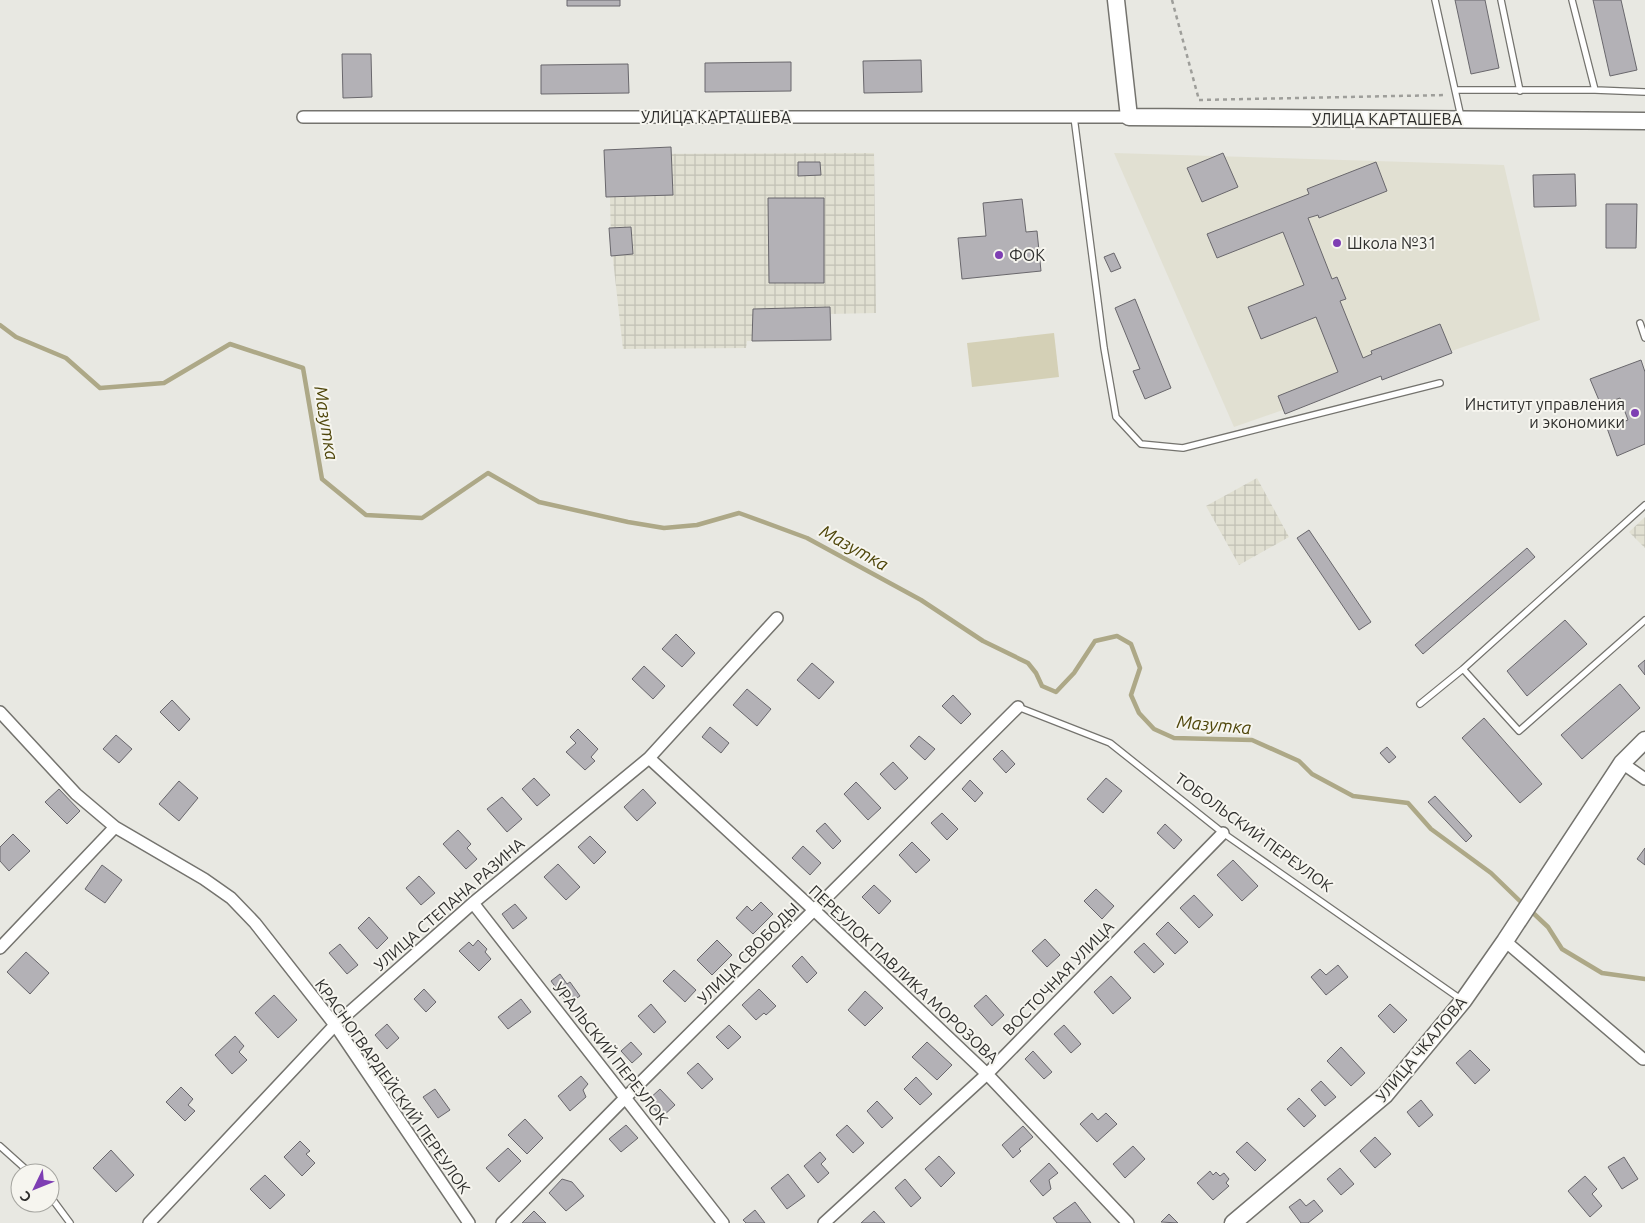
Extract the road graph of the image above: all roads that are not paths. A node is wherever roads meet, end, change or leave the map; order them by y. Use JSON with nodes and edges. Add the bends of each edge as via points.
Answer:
{"nodes":[{"id":1,"x":1116,"y":0,"type":"edge"},
{"id":2,"x":1435,"y":0,"type":"edge"},
{"id":3,"x":1501,"y":0,"type":"edge"},
{"id":4,"x":1572,"y":0,"type":"edge"},
{"id":5,"x":1595,"y":90,"type":"junction"},
{"id":6,"x":1520,"y":91,"type":"junction"},
{"id":7,"x":1645,"y":92,"type":"edge"},
{"id":8,"x":1456,"y":93,"type":"junction"},
{"id":9,"x":303,"y":117,"type":"dead end"},
{"id":10,"x":1074,"y":117,"type":"junction"},
{"id":11,"x":1130,"y":117,"type":"junction"},
{"id":12,"x":1462,"y":120,"type":"junction"},
{"id":13,"x":1645,"y":121,"type":"edge"},
{"id":14,"x":1640,"y":324,"type":"dead end"},
{"id":15,"x":1645,"y":338,"type":"edge"},
{"id":16,"x":1440,"y":383,"type":"dead end"},
{"id":17,"x":1645,"y":505,"type":"edge"},
{"id":18,"x":777,"y":618,"type":"dead end"},
{"id":19,"x":1645,"y":620,"type":"edge"},
{"id":20,"x":1463,"y":669,"type":"junction"},
{"id":21,"x":1420,"y":704,"type":"dead end"},
{"id":22,"x":1018,"y":707,"type":"joint"},
{"id":23,"x":0,"y":712,"type":"edge"},
{"id":24,"x":1645,"y":740,"type":"edge"},
{"id":25,"x":648,"y":758,"type":"junction"},
{"id":26,"x":1622,"y":763,"type":"junction"},
{"id":27,"x":1645,"y":779,"type":"edge"},
{"id":28,"x":115,"y":827,"type":"junction"},
{"id":29,"x":1223,"y":834,"type":"junction"},
{"id":30,"x":473,"y":903,"type":"junction"},
{"id":31,"x":814,"y":910,"type":"junction"},
{"id":32,"x":1505,"y":941,"type":"junction"},
{"id":33,"x":0,"y":948,"type":"edge"},
{"id":34,"x":1463,"y":1001,"type":"junction"},
{"id":35,"x":335,"y":1025,"type":"junction"},
{"id":36,"x":1643,"y":1058,"type":"dead end"},
{"id":37,"x":987,"y":1074,"type":"junction"},
{"id":38,"x":625,"y":1098,"type":"junction"},
{"id":39,"x":0,"y":1146,"type":"edge"},
{"id":40,"x":19,"y":1163,"type":"edge"},
{"id":41,"x":60,"y":1210,"type":"edge"},
{"id":42,"x":70,"y":1223,"type":"edge"},
{"id":43,"x":149,"y":1223,"type":"edge"},
{"id":44,"x":469,"y":1223,"type":"edge"},
{"id":45,"x":502,"y":1223,"type":"edge"},
{"id":46,"x":723,"y":1223,"type":"edge"},
{"id":47,"x":824,"y":1223,"type":"edge"},
{"id":48,"x":1128,"y":1223,"type":"edge"},
{"id":49,"x":1233,"y":1223,"type":"edge"}],
"edges":[{"from":1,"to":11,"type":"street"},
{"from":2,"to":8,"type":"lane"},
{"from":3,"to":6,"type":"lane"},
{"from":4,"to":5,"type":"lane"},
{"from":5,"to":6,"type":"lane"},
{"from":5,"to":7,"type":"lane"},
{"from":6,"to":8,"type":"lane"},
{"from":8,"to":12,"type":"lane"},
{"from":9,"to":10,"type":"street","name":"УЛИЦА КАРТАШЕВА"},
{"from":10,"to":11,"type":"street","name":"УЛИЦА КАРТАШЕВА"},
{"from":10,"to":16,"type":"lane","via":[[1116,417],[1141,444],[1183,448]]},
{"from":11,"to":12,"type":"street","name":"УЛИЦА КАРТАШЕВА"},
{"from":12,"to":13,"type":"street","name":"УЛИЦА КАРТАШЕВА"},
{"from":14,"to":15,"type":"lane"},
{"from":17,"to":20,"type":"lane"},
{"from":18,"to":25,"type":"street","name":"УЛИЦА СТЕПАНА РАЗИНА"},
{"from":19,"to":20,"type":"lane","via":[[1519,731]]},
{"from":20,"to":21,"type":"lane"},
{"from":22,"to":29,"type":"lane","name":"ТОБОЛЬСКИЙ ПЕРЕУЛОК","via":[[1110,744]]},
{"from":22,"to":31,"type":"street","name":"УЛИЦА СВОБОДЫ"},
{"from":23,"to":28,"type":"street","name":"КРАСНОГВАРДЕЙСКИЙ ПЕРЕУЛОК","via":[[76,794]]},
{"from":24,"to":26,"type":"street","name":"УЛИЦА ЧКАЛОВА"},
{"from":25,"to":30,"type":"street","name":"УЛИЦА СТЕПАНА РАЗИНА"},
{"from":25,"to":31,"type":"street","name":"ПЕРЕУЛОК ПАВЛИКА МОРОЗОВА"},
{"from":26,"to":27,"type":"street"},
{"from":26,"to":32,"type":"street","name":"УЛИЦА ЧКАЛОВА"},
{"from":28,"to":33,"type":"street"},
{"from":28,"to":35,"type":"street","name":"КРАСНОГВАРДЕЙСКИЙ ПЕРЕУЛОК","via":[[231,898],[255,923]]},
{"from":29,"to":34,"type":"lane","name":"ТОБОЛЬСКИЙ ПЕРЕУЛОК"},
{"from":29,"to":37,"type":"street","name":"ВОСТОЧНАЯ УЛИЦА"},
{"from":30,"to":35,"type":"street","name":"УЛИЦА СТЕПАНА РАЗИНА"},
{"from":30,"to":38,"type":"street","name":"УРАЛЬСКИЙ ПЕРЕУЛОК"},
{"from":31,"to":37,"type":"street","name":"ПЕРЕУЛОК ПАВЛИКА МОРОЗОВА"},
{"from":31,"to":38,"type":"street","name":"УЛИЦА СВОБОДЫ"},
{"from":32,"to":34,"type":"street","name":"УЛИЦА ЧКАЛОВА"},
{"from":32,"to":36,"type":"street"},
{"from":34,"to":49,"type":"street","name":"УЛИЦА ЧКАЛОВА","via":[[1385,1095]]},
{"from":35,"to":43,"type":"street","name":"УЛИЦА СТЕПАНА РАЗИНА"},
{"from":35,"to":44,"type":"street","name":"КРАСНОГВАРДЕЙСКИЙ ПЕРЕУЛОК"},
{"from":37,"to":47,"type":"street","name":"ВОСТОЧНАЯ УЛИЦА"},
{"from":37,"to":48,"type":"street","name":"ПЕРЕУЛОК ПАВЛИКА МОРОЗОВА"},
{"from":38,"to":45,"type":"street","name":"УЛИЦА СВОБОДЫ"},
{"from":38,"to":46,"type":"street","name":"УРАЛЬСКИЙ ПЕРЕУЛОК"},
{"from":39,"to":40,"type":"lane"},
{"from":41,"to":42,"type":"lane"}]}
